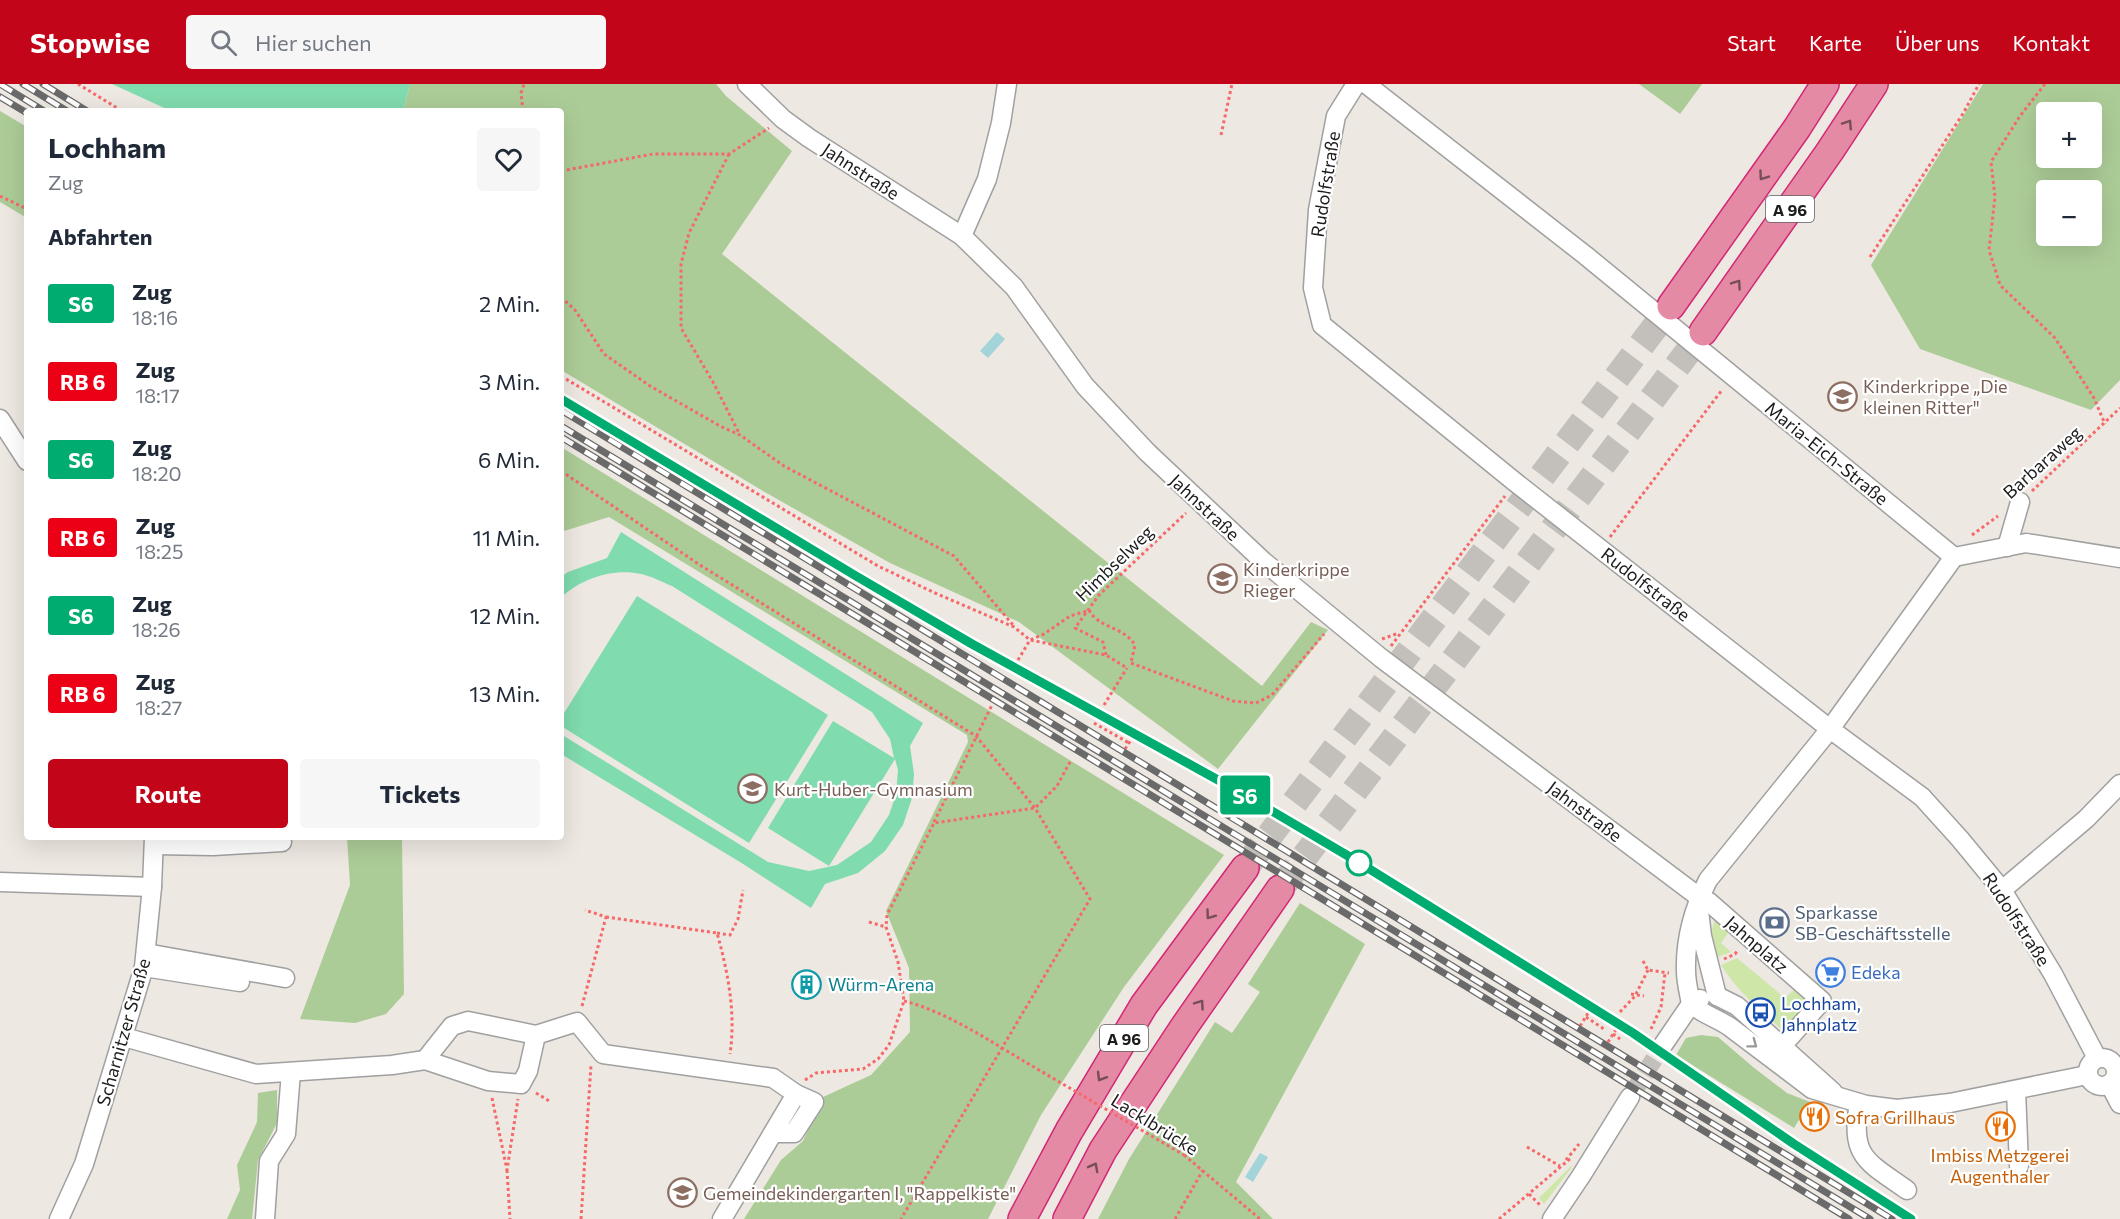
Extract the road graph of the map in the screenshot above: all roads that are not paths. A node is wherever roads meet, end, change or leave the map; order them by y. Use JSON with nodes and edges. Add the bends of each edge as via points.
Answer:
{"nodes":[{"id":1,"x":747,"y":84,"type":"edge"},
{"id":2,"x":1007,"y":84,"type":"edge"},
{"id":3,"x":1356,"y":84,"type":"edge"},
{"id":4,"x":1366,"y":84,"type":"edge"},
{"id":5,"x":1826,"y":84,"type":"edge"},
{"id":6,"x":1874,"y":84,"type":"edge"},
{"id":7,"x":962,"y":236,"type":"junction"},
{"id":8,"x":1671,"y":306,"type":"tunnel mouth"},
{"id":9,"x":1703,"y":332,"type":"tunnel mouth"},
{"id":10,"x":0,"y":419,"type":"edge"},
{"id":11,"x":22,"y":439,"type":"edge"},
{"id":12,"x":2020,"y":502,"type":"road end"},
{"id":13,"x":2007,"y":547,"type":"junction"},
{"id":14,"x":1954,"y":557,"type":"junction"},
{"id":15,"x":2120,"y":558,"type":"edge"},
{"id":16,"x":1830,"y":729,"type":"junction"},
{"id":17,"x":2120,"y":783,"type":"edge"},
{"id":18,"x":155,"y":841,"type":"edge"},
{"id":19,"x":282,"y":842,"type":"dead end"},
{"id":20,"x":1245,"y":868,"type":"tunnel mouth"},
{"id":21,"x":0,"y":882,"type":"edge"},
{"id":22,"x":152,"y":887,"type":"junction"},
{"id":23,"x":1280,"y":889,"type":"tunnel mouth"},
{"id":24,"x":2002,"y":890,"type":"junction"},
{"id":25,"x":1699,"y":897,"type":"junction"},
{"id":26,"x":145,"y":960,"type":"junction"},
{"id":27,"x":283,"y":984,"type":"dead end"},
{"id":28,"x":1717,"y":996,"type":"junction"},
{"id":29,"x":1697,"y":1009,"type":"junction"},
{"id":30,"x":536,"y":1035,"type":"junction"},
{"id":31,"x":124,"y":1037,"type":"junction"},
{"id":32,"x":1667,"y":1039,"type":"tunnel mouth"},
{"id":33,"x":1782,"y":1046,"type":"junction"},
{"id":34,"x":2097,"y":1058,"type":"junction"},
{"id":35,"x":425,"y":1060,"type":"junction"},
{"id":36,"x":2117,"y":1065,"type":"edge"},
{"id":37,"x":291,"y":1072,"type":"junction"},
{"id":38,"x":2087,"y":1075,"type":"junction"},
{"id":39,"x":2110,"y":1085,"type":"junction"},
{"id":40,"x":2016,"y":1090,"type":"junction"},
{"id":41,"x":1630,"y":1097,"type":"tunnel mouth"},
{"id":42,"x":1839,"y":1097,"type":"junction"},
{"id":43,"x":1859,"y":1103,"type":"junction"},
{"id":44,"x":2120,"y":1104,"type":"edge"},
{"id":45,"x":2019,"y":1166,"type":"dead end"},
{"id":46,"x":1906,"y":1190,"type":"dead end"},
{"id":47,"x":1547,"y":1213,"type":"edge"},
{"id":48,"x":59,"y":1219,"type":"edge"},
{"id":49,"x":266,"y":1219,"type":"edge"},
{"id":50,"x":722,"y":1219,"type":"edge"},
{"id":51,"x":1022,"y":1219,"type":"edge"},
{"id":52,"x":1067,"y":1219,"type":"edge"}],
"edges":[{"from":1,"to":7,"type":"street","name":"Jahnstraße","via":[[809,138]]},
{"from":2,"to":7,"type":"street","via":[[987,179]]},
{"from":3,"to":16,"type":"street","name":"Rudolfstraße","via":[[1336,116],[1318,210],[1313,288],[1322,326]]},
{"from":4,"to":14,"type":"street","name":"Maria-Eich-Straße","via":[[1585,255]]},
{"from":5,"to":8,"type":"highway","number":"A 96","one_way":true},
{"from":9,"to":6,"type":"highway","number":"A 96","one_way":true},
{"from":7,"to":25,"type":"street","name":"Jahnstraße","via":[[1014,287],[1085,386],[1146,452],[1263,561],[1381,658]]},
{"from":10,"to":11,"type":"street"},
{"from":12,"to":13,"type":"street"},
{"from":13,"to":14,"type":"street"},
{"from":13,"to":15,"type":"street","via":[[2026,543]]},
{"from":14,"to":16,"type":"street"},
{"from":16,"to":24,"type":"street","name":"Rudolfstraße","via":[[1922,797]]},
{"from":16,"to":25,"type":"street","via":[[1708,880]]},
{"from":17,"to":24,"type":"street","via":[[2086,819]]},
{"from":18,"to":19,"type":"street","via":[[213,846]]},
{"from":18,"to":22,"type":"street","name":"Scharnitzer Straße"},
{"from":20,"to":51,"type":"highway","number":"A 96","one_way":true,"via":[[1144,1005]]},
{"from":21,"to":22,"type":"street"},
{"from":22,"to":26,"type":"street","name":"Scharnitzer Straße"},
{"from":52,"to":23,"type":"highway","number":"A 96","one_way":true,"via":[[1103,1150]]},
{"from":24,"to":34,"type":"street","name":"Rudolfstraße","via":[[2053,974]]},
{"from":25,"to":28,"type":"street","via":[[1702,936]]},
{"from":25,"to":29,"type":"street","via":[[1690,927],[1686,972]]},
{"from":25,"to":33,"type":"street","name":"Jahnplatz","via":[[1822,1001]]},
{"from":26,"to":27,"type":"street"},
{"from":26,"to":31,"type":"street","name":"Scharnitzer Straße"},
{"from":28,"to":29,"type":"street"},
{"from":28,"to":33,"type":"street","via":[[1737,1006]]},
{"from":29,"to":32,"type":"street"},
{"from":29,"to":42,"type":"street","one_way":true,"via":[[1730,1027],[1812,1089]]},
{"from":30,"to":35,"type":"street","via":[[468,1021],[452,1026]]},
{"from":30,"to":35,"type":"street","via":[[521,1084],[488,1081]]},
{"from":30,"to":50,"type":"street","via":[[577,1022],[603,1054],[773,1078],[814,1102],[795,1133],[774,1133]]},
{"from":31,"to":37,"type":"street","via":[[256,1074]]},
{"from":31,"to":48,"type":"street","name":"Scharnitzer Straße","via":[[84,1164]]},
{"from":33,"to":42,"type":"street"},
{"from":34,"to":36,"type":"street"},
{"from":34,"to":38,"type":"street","via":[[2091,1062]]},
{"from":35,"to":37,"type":"street"},
{"from":36,"to":39,"type":"street"},
{"from":37,"to":49,"type":"street","via":[[286,1134],[269,1161]]},
{"from":38,"to":39,"type":"street","via":[[2096,1086]]},
{"from":38,"to":40,"type":"street"},
{"from":39,"to":44,"type":"street"},
{"from":40,"to":43,"type":"street","via":[[1897,1108]]},
{"from":40,"to":45,"type":"street"},
{"from":41,"to":47,"type":"street","via":[[1581,1176]]},
{"from":42,"to":43,"type":"street"},
{"from":43,"to":46,"type":"street","via":[[1857,1145],[1869,1163]]}]}
